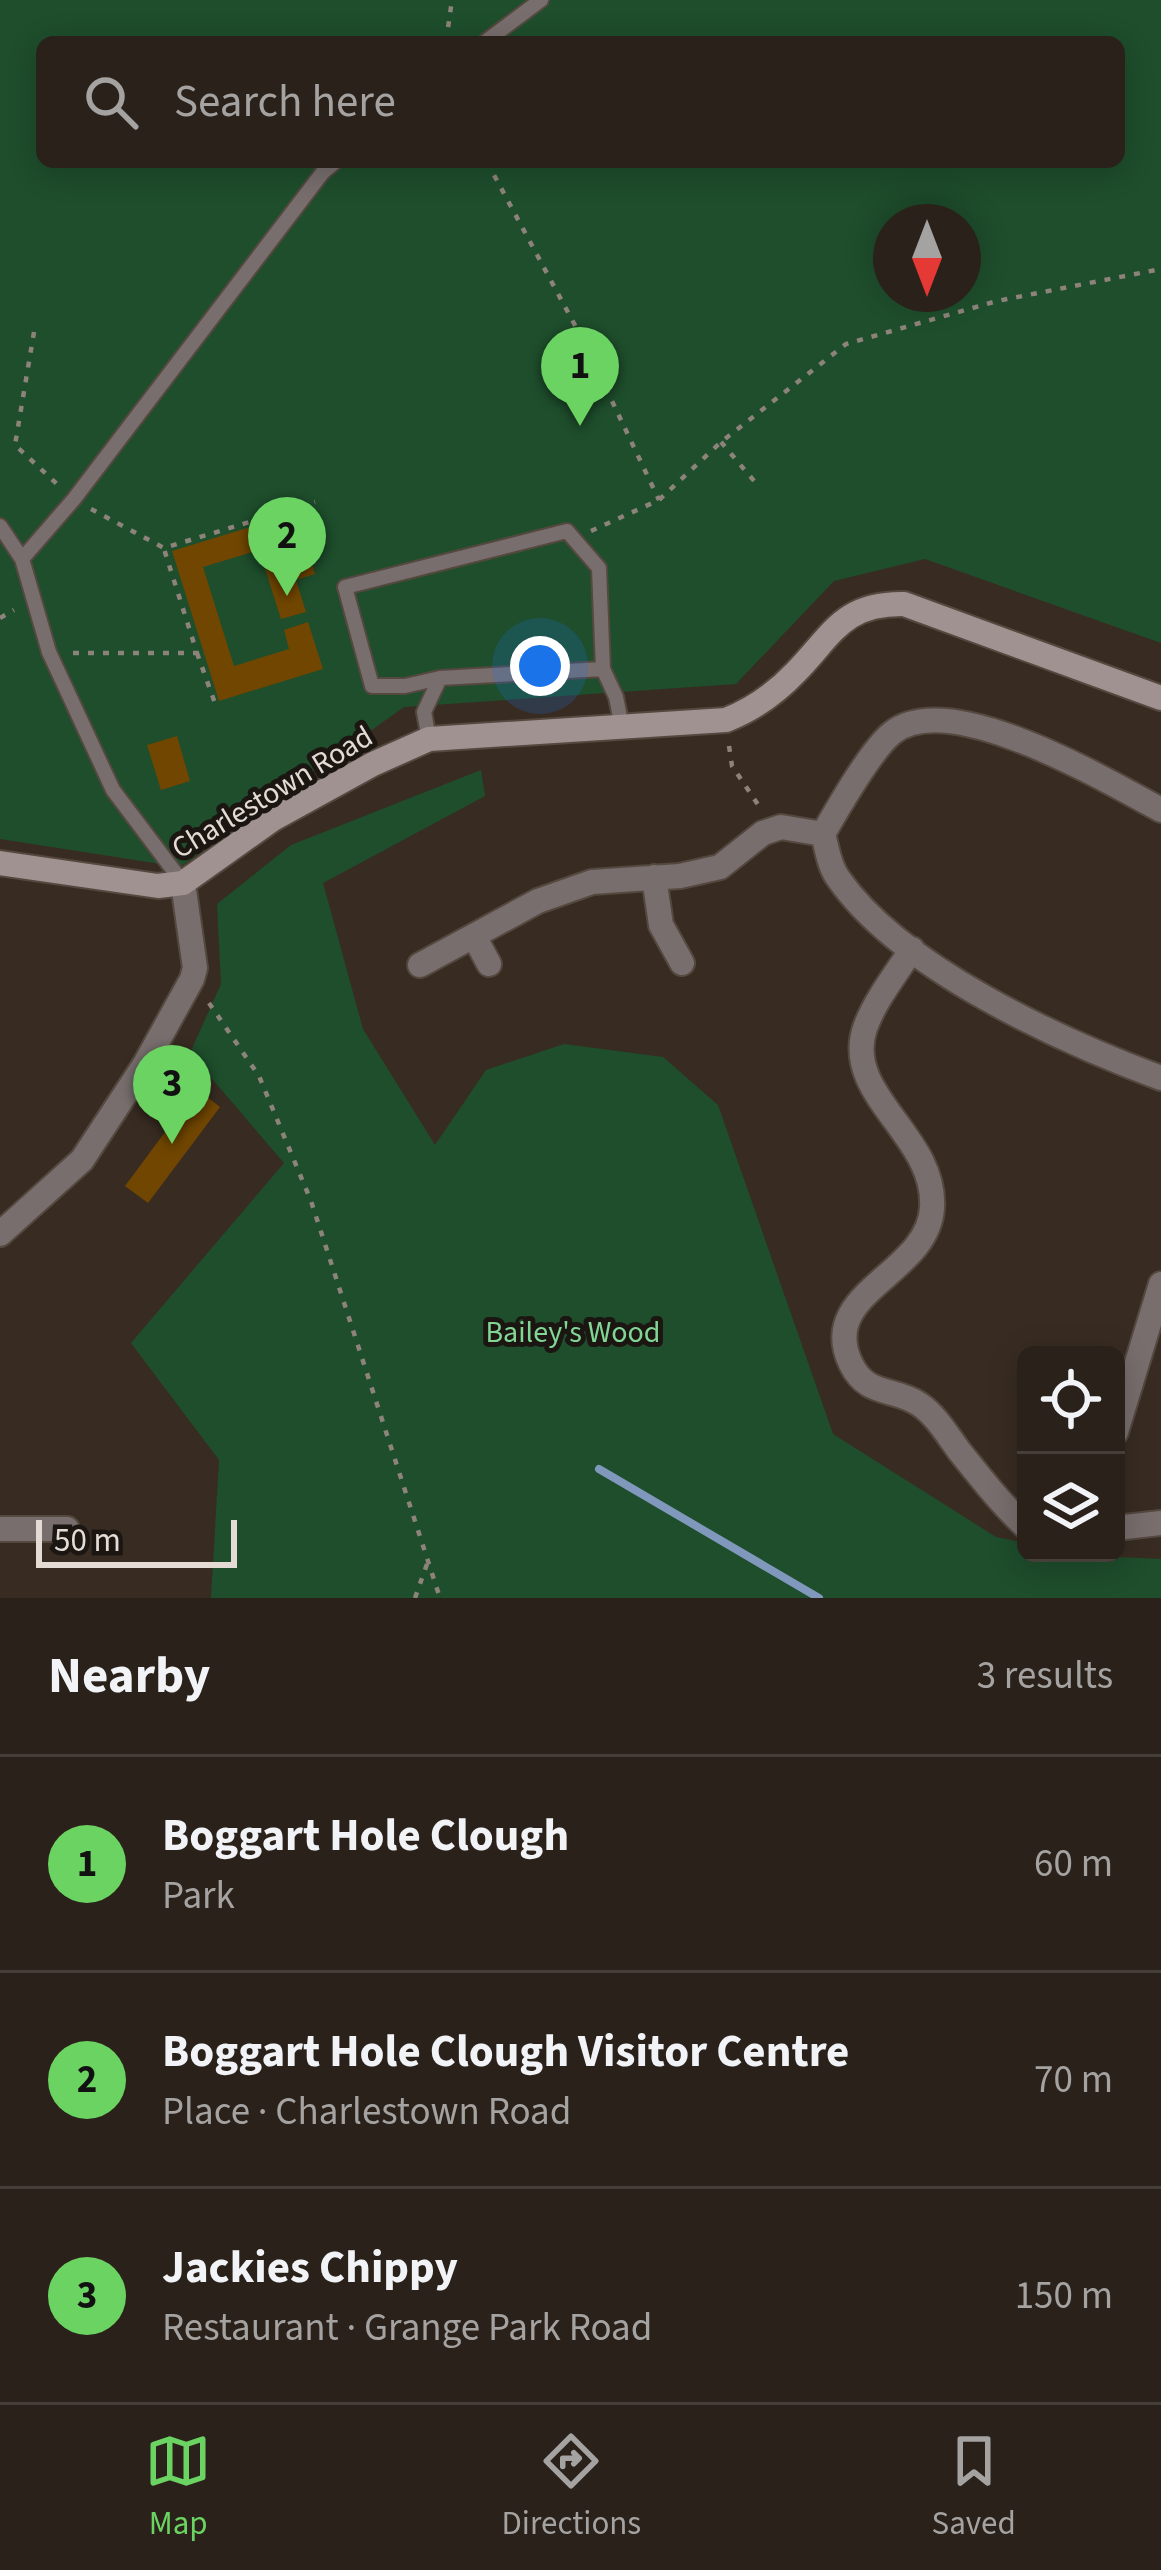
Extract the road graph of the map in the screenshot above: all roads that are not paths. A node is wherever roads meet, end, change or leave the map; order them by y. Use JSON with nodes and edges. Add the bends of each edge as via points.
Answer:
{"nodes":[{"id":1,"x":541,"y":0,"type":"edge"},
{"id":2,"x":493,"y":36,"type":"edge"},
{"id":3,"x":328,"y":168,"type":"edge"},
{"id":4,"x":0,"y":526,"type":"edge"},
{"id":5,"x":22,"y":559,"type":"junction"},
{"id":6,"x":603,"y":669,"type":"junction"},
{"id":7,"x":440,"y":678,"type":"junction"},
{"id":8,"x":1161,"y":698,"type":"edge"},
{"id":9,"x":622,"y":728,"type":"junction"},
{"id":10,"x":429,"y":739,"type":"junction"},
{"id":11,"x":1161,"y":810,"type":"edge"},
{"id":12,"x":823,"y":834,"type":"junction"},
{"id":13,"x":0,"y":863,"type":"edge"},
{"id":14,"x":653,"y":877,"type":"junction"},
{"id":15,"x":183,"y":883,"type":"junction"},
{"id":16,"x":474,"y":936,"type":"junction"},
{"id":17,"x":911,"y":950,"type":"junction"},
{"id":18,"x":682,"y":963,"type":"dead end"},
{"id":19,"x":489,"y":964,"type":"dead end"},
{"id":20,"x":420,"y":965,"type":"dead end"},
{"id":21,"x":1161,"y":1078,"type":"edge"},
{"id":22,"x":0,"y":1234,"type":"edge"},
{"id":23,"x":1161,"y":1284,"type":"edge"},
{"id":24,"x":1125,"y":1402,"type":"edge"},
{"id":25,"x":1017,"y":1519,"type":"edge"},
{"id":26,"x":1161,"y":1523,"type":"edge"},
{"id":27,"x":1125,"y":1527,"type":"edge"},
{"id":28,"x":0,"y":1529,"type":"edge"},
{"id":29,"x":67,"y":1529,"type":"dead end"}],
"edges":[{"from":1,"to":2,"type":"lane"},
{"from":3,"to":5,"type":"lane"},
{"from":4,"to":5,"type":"lane"},
{"from":5,"to":15,"type":"lane","via":[[49,652],[113,790]]},
{"from":6,"to":7,"type":"lane"},
{"from":6,"to":7,"type":"lane","via":[[599,568],[567,531],[345,586],[372,686]]},
{"from":6,"to":9,"type":"lane"},
{"from":7,"to":10,"type":"lane","via":[[424,712]]},
{"from":8,"to":9,"type":"street","name":"Charlestown Road","via":[[904,604],[885,604],[831,629],[756,708],[726,720]]},
{"from":9,"to":10,"type":"street","name":"Charlestown Road"},
{"from":10,"to":15,"type":"street","name":"Charlestown Road","via":[[273,819]]},
{"from":11,"to":12,"type":"street","via":[[1039,748],[953,720],[920,719],[891,734]]},
{"from":12,"to":14,"type":"street","via":[[781,827],[720,867]]},
{"from":12,"to":17,"type":"street","via":[[835,875]]},
{"from":13,"to":15,"type":"street","name":"Charlestown Road"},
{"from":14,"to":16,"type":"street","via":[[592,882]]},
{"from":14,"to":18,"type":"street","via":[[661,925]]},
{"from":15,"to":22,"type":"street","via":[[192,979],[82,1160]]},
{"from":16,"to":19,"type":"street"},
{"from":16,"to":20,"type":"street"},
{"from":17,"to":21,"type":"street","via":[[1069,1044]]},
{"from":17,"to":25,"type":"street","via":[[864,1030],[861,1060],[924,1160],[932,1209],[926,1239],[850,1312],[844,1344],[867,1386],[931,1414]]},
{"from":23,"to":24,"type":"street"},
{"from":26,"to":27,"type":"street"},
{"from":28,"to":29,"type":"street"}]}
